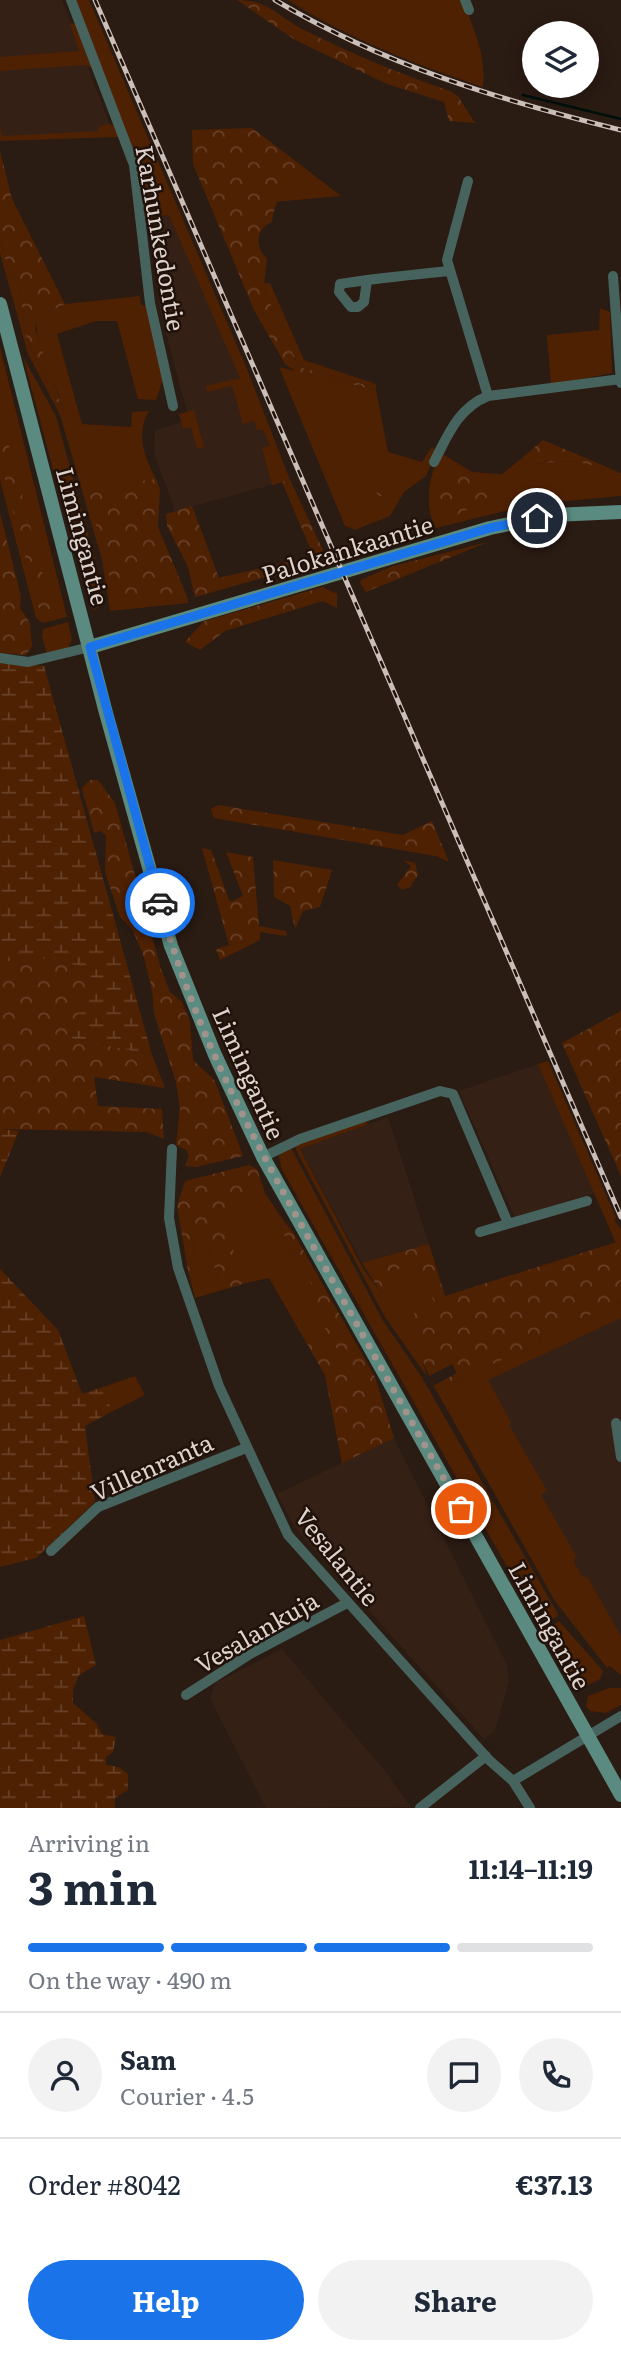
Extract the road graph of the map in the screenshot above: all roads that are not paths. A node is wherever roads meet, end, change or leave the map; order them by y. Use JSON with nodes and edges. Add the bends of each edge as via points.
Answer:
{"nodes":[{"id":1,"x":71,"y":0,"type":"edge"},
{"id":2,"x":468,"y":181,"type":"dead end"},
{"id":3,"x":449,"y":271,"type":"junction"},
{"id":4,"x":613,"y":276,"type":"dead end"},
{"id":5,"x":367,"y":280,"type":"dead end"},
{"id":6,"x":0,"y":304,"type":"edge"},
{"id":7,"x":621,"y":379,"type":"edge"},
{"id":8,"x":621,"y":386,"type":"edge"},
{"id":9,"x":488,"y":396,"type":"junction"},
{"id":10,"x":173,"y":406,"type":"dead end"},
{"id":11,"x":434,"y":462,"type":"dead end"},
{"id":12,"x":621,"y":512,"type":"edge"},
{"id":13,"x":90,"y":647,"type":"junction"},
{"id":14,"x":0,"y":658,"type":"edge"},
{"id":15,"x":172,"y":1149,"type":"dead end"},
{"id":16,"x":263,"y":1157,"type":"junction"},
{"id":17,"x":587,"y":1200,"type":"dead end"},
{"id":18,"x":508,"y":1223,"type":"junction"},
{"id":19,"x":480,"y":1231,"type":"dead end"},
{"id":20,"x":616,"y":1423,"type":"dead end"},
{"id":21,"x":242,"y":1450,"type":"junction"},
{"id":22,"x":621,"y":1457,"type":"edge"},
{"id":23,"x":51,"y":1551,"type":"dead end"},
{"id":24,"x":346,"y":1603,"type":"junction"},
{"id":25,"x":186,"y":1695,"type":"dead end"},
{"id":26,"x":621,"y":1716,"type":"edge"},
{"id":27,"x":587,"y":1737,"type":"junction"},
{"id":28,"x":486,"y":1756,"type":"junction"},
{"id":29,"x":513,"y":1781,"type":"junction"},
{"id":30,"x":621,"y":1795,"type":"edge"},
{"id":31,"x":420,"y":1808,"type":"edge"},
{"id":32,"x":530,"y":1808,"type":"edge"}],
"edges":[{"from":1,"to":10,"type":"street","name":"Karhunkedontie","via":[[134,165],[154,326]]},
{"from":2,"to":3,"type":"street","via":[[449,247]]},
{"from":3,"to":5,"type":"street"},
{"from":3,"to":9,"type":"street"},
{"from":4,"to":7,"type":"street"},
{"from":6,"to":13,"type":"main road","name":"Limingantie"},
{"from":7,"to":8,"type":"street"},
{"from":7,"to":9,"type":"street"},
{"from":9,"to":11,"type":"street","via":[[462,412]]},
{"from":12,"to":13,"type":"main road","name":"Palokankaantie","via":[[552,515],[490,528]]},
{"from":13,"to":14,"type":"street","via":[[29,662]]},
{"from":13,"to":16,"type":"main road","name":"Limingantie","via":[[171,946]]},
{"from":15,"to":21,"type":"street","name":"Vesalantie","via":[[169,1218],[178,1268]]},
{"from":16,"to":18,"type":"street","via":[[300,1139],[440,1091],[453,1094]]},
{"from":16,"to":27,"type":"main road","name":"Limingantie"},
{"from":17,"to":18,"type":"street"},
{"from":18,"to":19,"type":"street"},
{"from":20,"to":22,"type":"street"},
{"from":21,"to":23,"type":"street","name":"Villenranta","via":[[98,1507]]},
{"from":21,"to":24,"type":"street","name":"Vesalantie","via":[[288,1535]]},
{"from":24,"to":25,"type":"street","name":"Vesalankuja","via":[[267,1644]]},
{"from":24,"to":28,"type":"street","name":"Vesalantie"},
{"from":26,"to":27,"type":"street"},
{"from":27,"to":29,"type":"street"},
{"from":27,"to":30,"type":"main road","name":"Limingantie"},
{"from":28,"to":29,"type":"street","name":"Vesalantie"},
{"from":28,"to":31,"type":"street"},
{"from":29,"to":32,"type":"street","name":"Vesalantie"}]}
